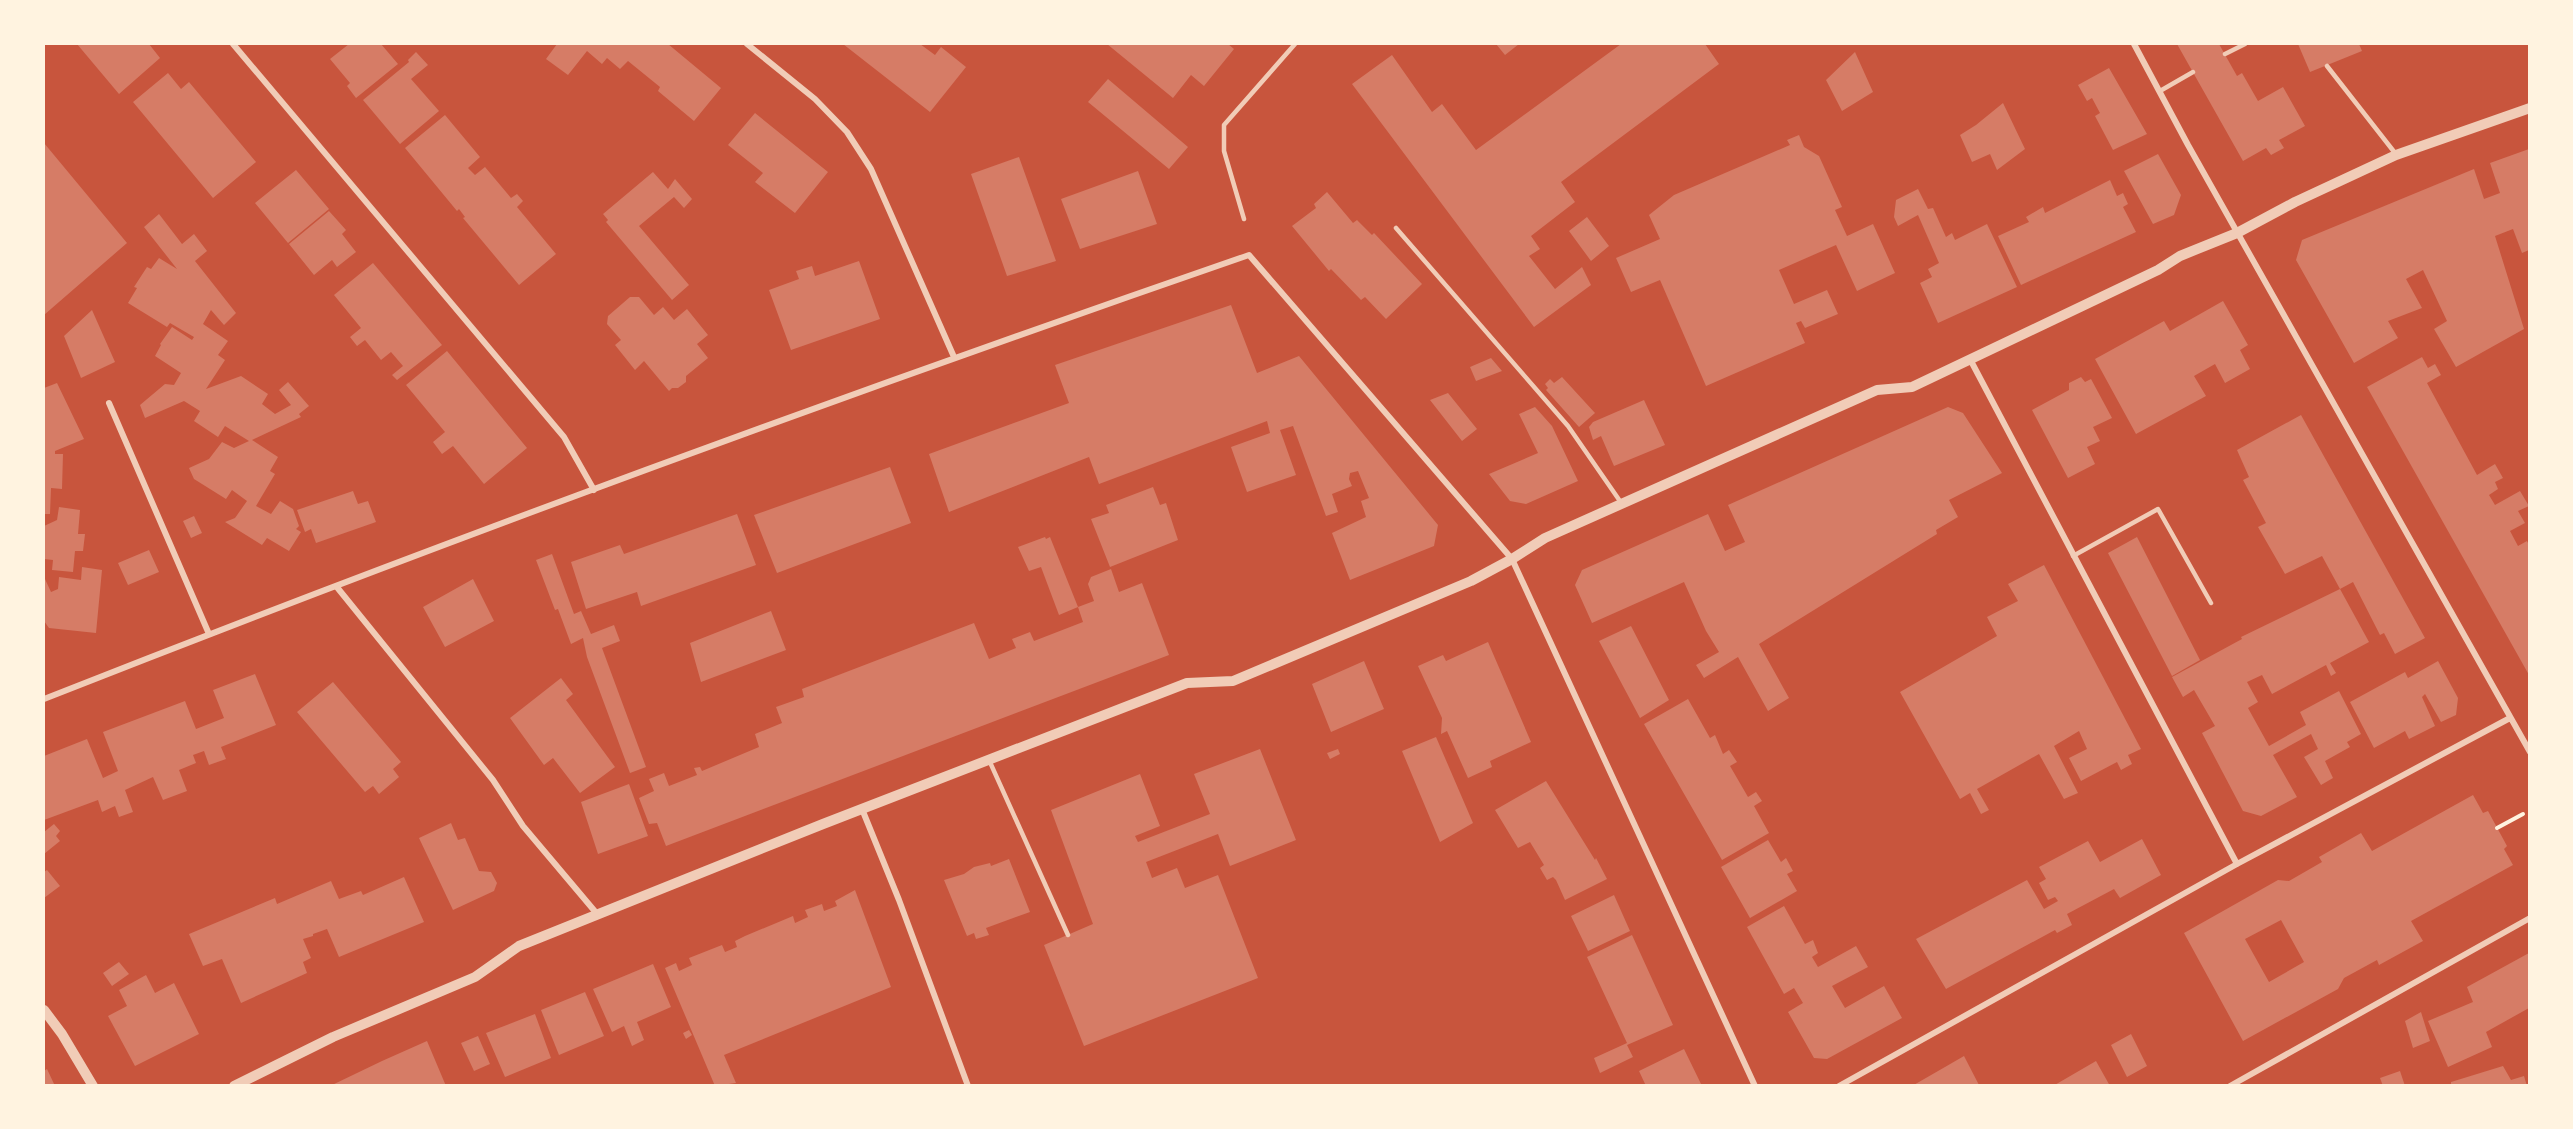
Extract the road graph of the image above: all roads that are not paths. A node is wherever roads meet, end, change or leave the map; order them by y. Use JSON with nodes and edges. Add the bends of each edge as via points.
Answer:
{"nodes":[{"id":1,"x":233,"y":44,"type":"edge"},
{"id":2,"x":747,"y":44,"type":"edge"},
{"id":3,"x":1295,"y":44,"type":"edge"},
{"id":4,"x":2134,"y":44,"type":"edge"},
{"id":5,"x":2245,"y":44,"type":"edge"},
{"id":6,"x":2225,"y":54,"type":"dead end"},
{"id":7,"x":2326,"y":66,"type":"dead end"},
{"id":8,"x":2193,"y":72,"type":"dead end"},
{"id":9,"x":2160,"y":91,"type":"junction"},
{"id":10,"x":2529,"y":108,"type":"edge"},
{"id":11,"x":2396,"y":154,"type":"junction"},
{"id":12,"x":1244,"y":219,"type":"dead end"},
{"id":13,"x":1396,"y":228,"type":"dead end"},
{"id":14,"x":2237,"y":232,"type":"junction"},
{"id":15,"x":954,"y":357,"type":"junction"},
{"id":16,"x":1971,"y":361,"type":"junction"},
{"id":17,"x":109,"y":403,"type":"dead end"},
{"id":18,"x":594,"y":490,"type":"junction"},
{"id":19,"x":1622,"y":504,"type":"junction"},
{"id":20,"x":2073,"y":556,"type":"junction"},
{"id":21,"x":1512,"y":559,"type":"junction"},
{"id":22,"x":336,"y":586,"type":"junction"},
{"id":23,"x":2211,"y":603,"type":"dead end"},
{"id":24,"x":209,"y":634,"type":"junction"},
{"id":25,"x":44,"y":699,"type":"edge"},
{"id":26,"x":2510,"y":718,"type":"junction"},
{"id":27,"x":2529,"y":752,"type":"edge"},
{"id":28,"x":989,"y":760,"type":"junction"},
{"id":29,"x":862,"y":809,"type":"junction"},
{"id":30,"x":2237,"y":864,"type":"junction"},
{"id":31,"x":598,"y":915,"type":"junction"},
{"id":32,"x":2529,"y":918,"type":"edge"},
{"id":33,"x":1068,"y":935,"type":"dead end"},
{"id":34,"x":44,"y":1011,"type":"edge"},
{"id":35,"x":93,"y":1086,"type":"edge"},
{"id":36,"x":234,"y":1086,"type":"edge"},
{"id":37,"x":968,"y":1086,"type":"edge"},
{"id":38,"x":1755,"y":1086,"type":"edge"},
{"id":39,"x":1839,"y":1086,"type":"edge"},
{"id":40,"x":2230,"y":1086,"type":"edge"}],
"edges":[{"from":1,"to":18,"type":"street","via":[[564,437]]},
{"from":2,"to":15,"type":"street","via":[[815,99],[847,132],[871,169]]},
{"from":3,"to":12,"type":"lane","via":[[1224,125],[1224,151]]},
{"from":4,"to":9,"type":"street"},
{"from":5,"to":6,"type":"lane"},
{"from":7,"to":11,"type":"lane"},
{"from":8,"to":9,"type":"lane"},
{"from":9,"to":14,"type":"street"},
{"from":10,"to":11,"type":"street"},
{"from":11,"to":14,"type":"street"},
{"from":13,"to":19,"type":"lane","via":[[1568,426]]},
{"from":14,"to":16,"type":"street","via":[[2180,256]]},
{"from":14,"to":26,"type":"street"},
{"from":15,"to":18,"type":"street"},
{"from":15,"to":21,"type":"street","via":[[1249,255]]},
{"from":16,"to":19,"type":"street","via":[[1912,387],[1877,390]]},
{"from":16,"to":20,"type":"street"},
{"from":17,"to":24,"type":"street"},
{"from":18,"to":22,"type":"street"},
{"from":19,"to":21,"type":"street","via":[[1545,538]]},
{"from":20,"to":23,"type":"lane","via":[[2158,509]]},
{"from":20,"to":30,"type":"street"},
{"from":21,"to":28,"type":"street","via":[[1233,681],[1187,683]]},
{"from":21,"to":38,"type":"street"},
{"from":22,"to":24,"type":"street"},
{"from":22,"to":31,"type":"street","via":[[493,780],[523,826]]},
{"from":24,"to":25,"type":"street"},
{"from":26,"to":27,"type":"street"},
{"from":26,"to":30,"type":"street"},
{"from":28,"to":29,"type":"street"},
{"from":28,"to":33,"type":"lane"},
{"from":29,"to":31,"type":"street"},
{"from":29,"to":37,"type":"street"},
{"from":30,"to":39,"type":"street"},
{"from":31,"to":36,"type":"street","via":[[519,946],[475,977],[333,1037]]},
{"from":32,"to":40,"type":"street"},
{"from":34,"to":35,"type":"street"}]}
